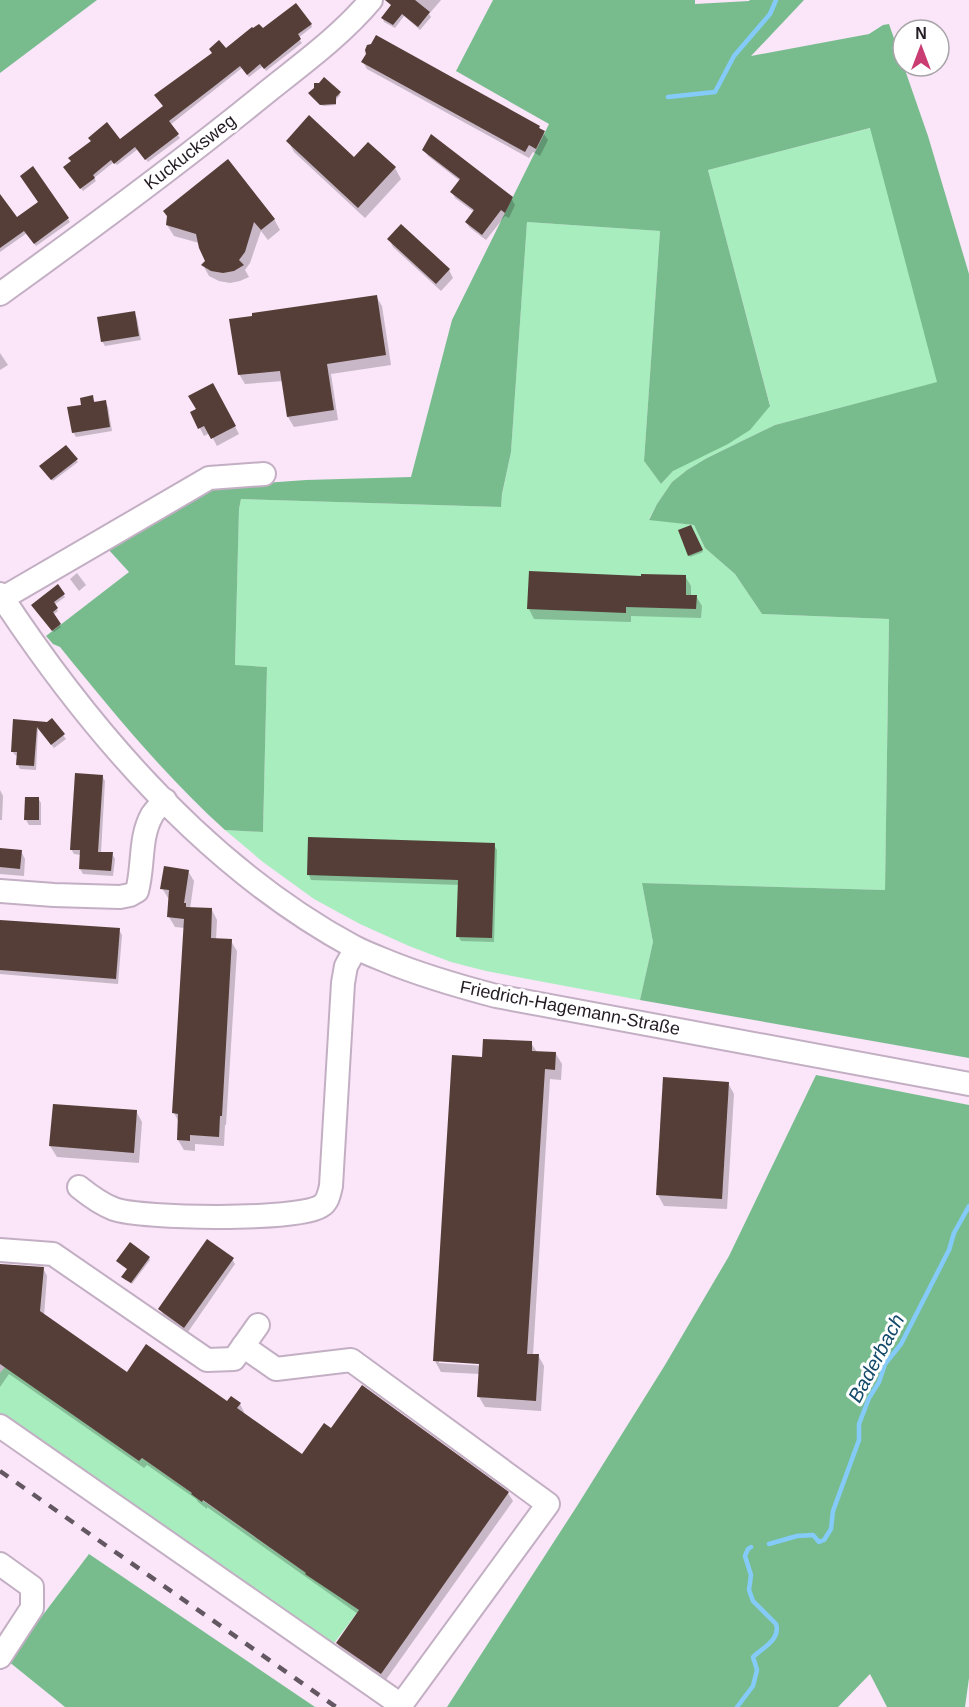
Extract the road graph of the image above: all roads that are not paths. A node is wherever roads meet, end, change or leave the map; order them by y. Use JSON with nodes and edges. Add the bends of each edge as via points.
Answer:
{"nodes":[{"id":1,"x":370,"y":0,"type":"edge"},
{"id":2,"x":0,"y":294,"type":"edge"},
{"id":3,"x":264,"y":474,"type":"dead end"},
{"id":4,"x":1,"y":596,"type":"edge"},
{"id":5,"x":165,"y":800,"type":"junction"},
{"id":6,"x":0,"y":891,"type":"edge"},
{"id":7,"x":356,"y":948,"type":"junction"},
{"id":8,"x":969,"y":1084,"type":"edge"},
{"id":9,"x":79,"y":1187,"type":"dead end"},
{"id":10,"x":0,"y":1250,"type":"edge"},
{"id":11,"x":258,"y":1324,"type":"dead end"},
{"id":12,"x":243,"y":1346,"type":"junction"},
{"id":13,"x":0,"y":1426,"type":"edge"},
{"id":14,"x":0,"y":1564,"type":"edge"},
{"id":15,"x":0,"y":1657,"type":"edge"}],
"edges":[{"from":1,"to":2,"type":"street","name":"Kuckucksweg","via":[[354,20],[241,113]]},
{"from":3,"to":4,"type":"street","via":[[209,478]]},
{"from":4,"to":5,"type":"street","name":"Friedrich-Hagemann-Straße","via":[[92,719]]},
{"from":5,"to":6,"type":"street","via":[[146,828],[137,891],[130,895]]},
{"from":5,"to":7,"type":"street","name":"Friedrich-Hagemann-Straße","via":[[262,887]]},
{"from":7,"to":8,"type":"street","name":"Friedrich-Hagemann-Straße","via":[[444,983],[496,996]]},
{"from":7,"to":9,"type":"street","via":[[346,966],[343,983],[331,1186],[323,1205],[313,1210],[261,1215],[149,1215],[115,1210]]},
{"from":10,"to":12,"type":"street","via":[[53,1254],[207,1360],[234,1359]]},
{"from":11,"to":12,"type":"street"},
{"from":12,"to":13,"type":"street","via":[[276,1369],[351,1360],[548,1504],[401,1705]]},
{"from":14,"to":15,"type":"street","via":[[32,1587],[32,1608]]}]}
